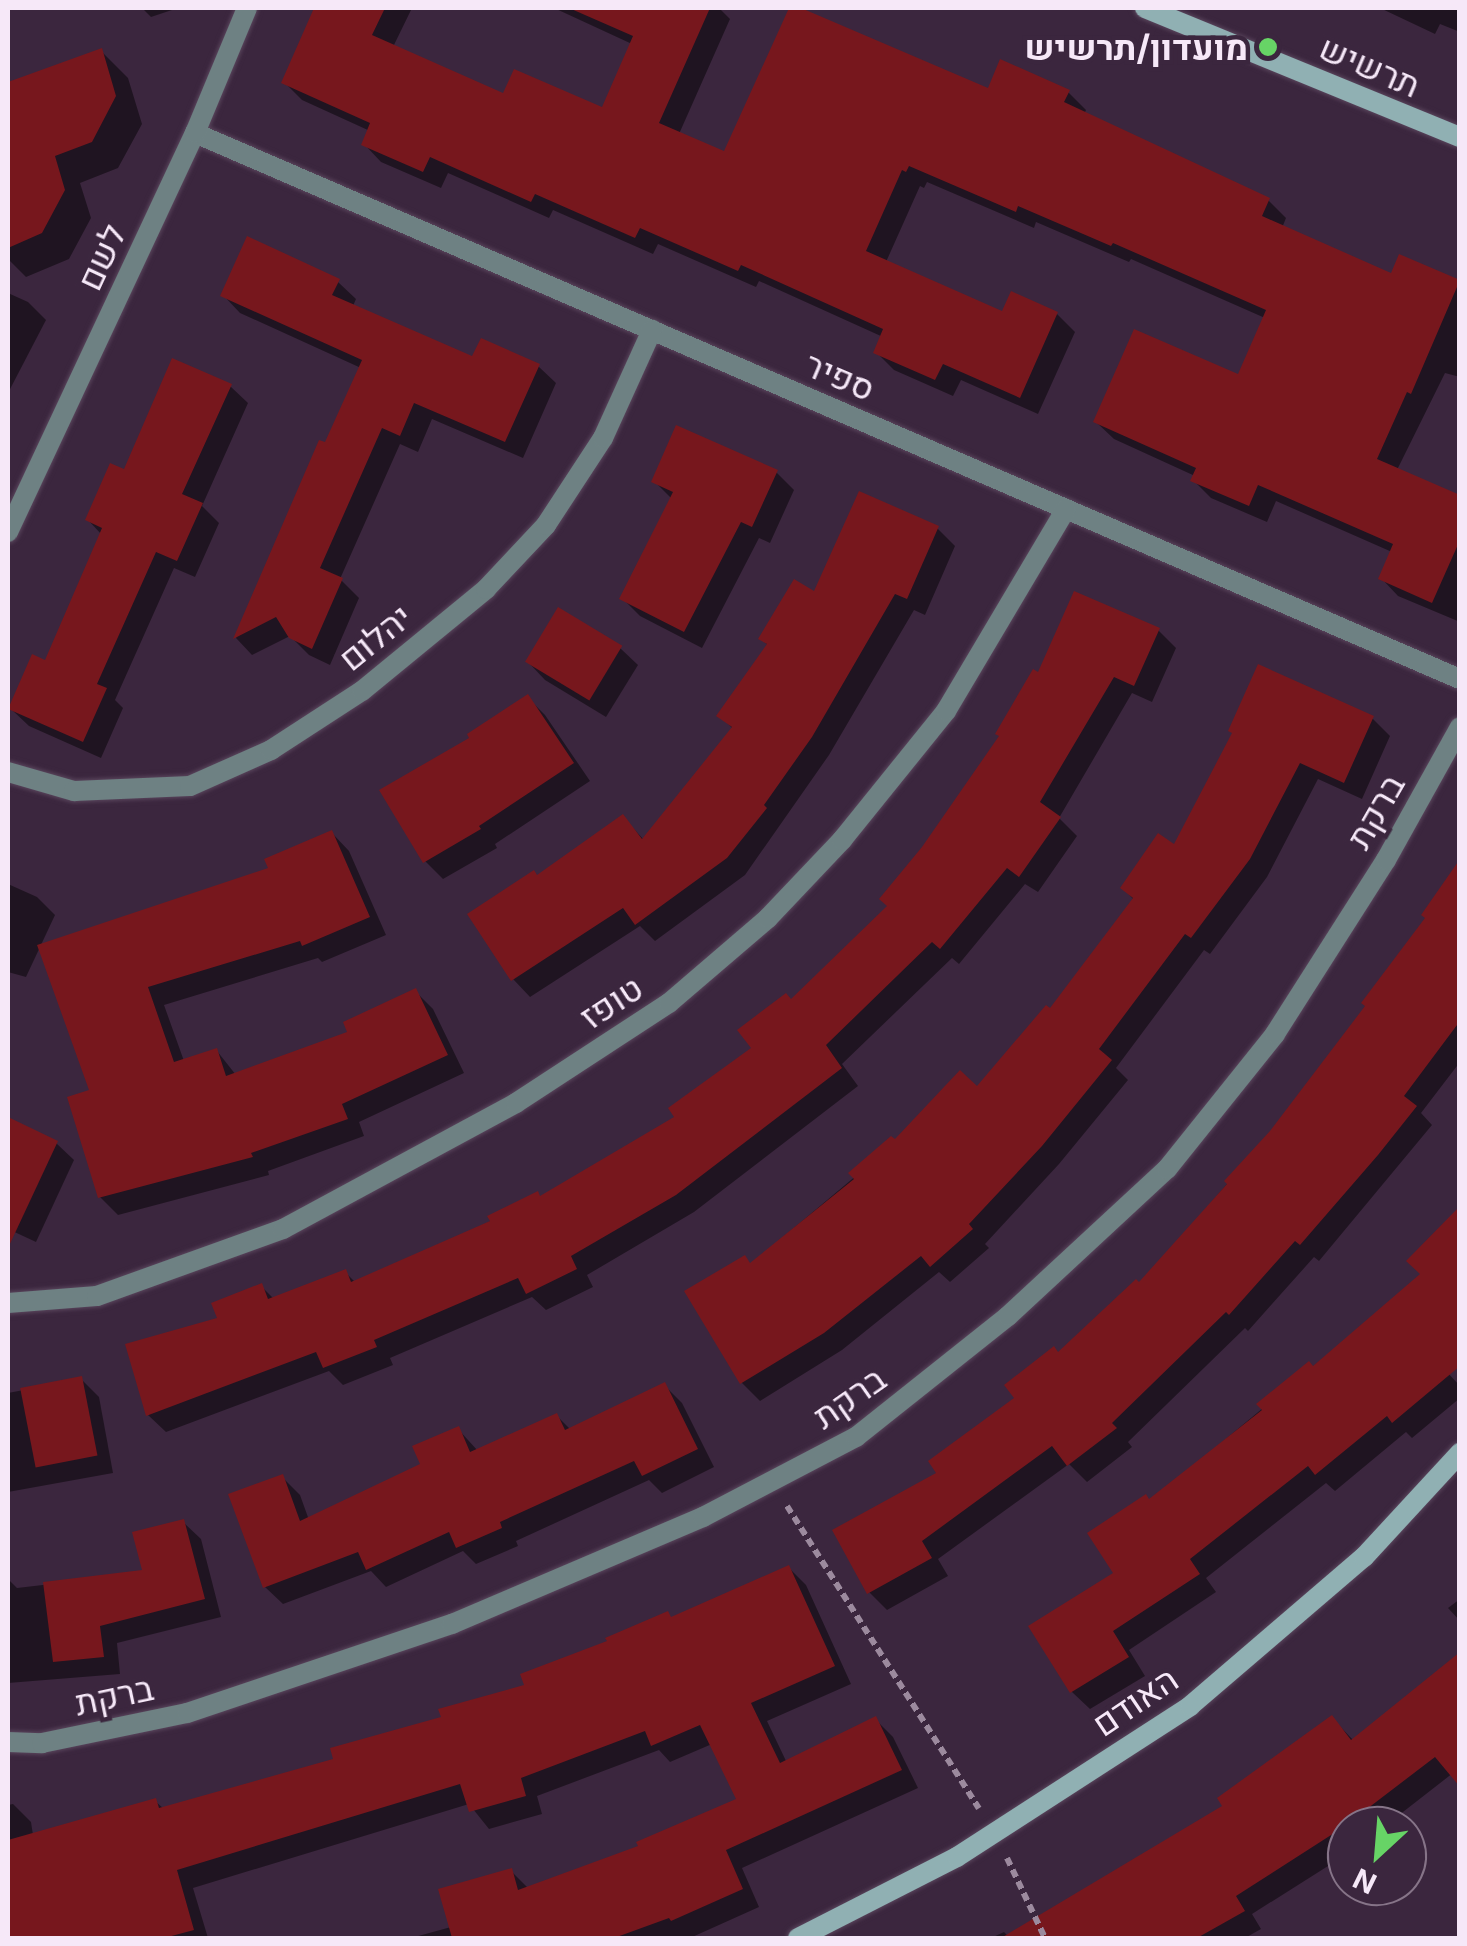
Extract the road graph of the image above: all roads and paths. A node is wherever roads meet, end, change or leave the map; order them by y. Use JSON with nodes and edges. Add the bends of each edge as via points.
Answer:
{"nodes":[{"id":1,"x":248,"y":8,"type":"edge"},
{"id":2,"x":1145,"y":8,"type":"edge"},
{"id":3,"x":195,"y":132,"type":"junction"},
{"id":4,"x":1460,"y":137,"type":"edge"},
{"id":5,"x":652,"y":330,"type":"junction"},
{"id":6,"x":1066,"y":509,"type":"junction"},
{"id":7,"x":8,"y":532,"type":"edge"},
{"id":8,"x":1460,"y":679,"type":"edge"},
{"id":9,"x":1460,"y":728,"type":"edge"},
{"id":10,"x":8,"y":772,"type":"edge"},
{"id":11,"x":8,"y":1304,"type":"edge"},
{"id":12,"x":1460,"y":1453,"type":"edge"},
{"id":13,"x":771,"y":1481,"type":"junction"},
{"id":14,"x":8,"y":1742,"type":"edge"},
{"id":15,"x":995,"y":1832,"type":"junction"},
{"id":16,"x":798,"y":1938,"type":"edge"},
{"id":17,"x":1045,"y":1938,"type":"edge"}],
"edges":[{"from":1,"to":3,"type":"street","name":"לשם"},
{"from":2,"to":4,"type":"street","name":"תרשיש"},
{"from":3,"to":5,"type":"street","name":"ספיר"},
{"from":3,"to":7,"type":"street","name":"לשם"},
{"from":5,"to":6,"type":"street","name":"ספיר"},
{"from":5,"to":10,"type":"street","name":"יהלום","via":[[603,438],[546,525],[486,589],[362,691],[271,750],[190,786],[74,792]]},
{"from":6,"to":8,"type":"street","name":"ספיר"},
{"from":6,"to":11,"type":"street","name":"טופז","via":[[946,711],[854,826],[768,918],[669,1002],[516,1103],[283,1229],[97,1296]]},
{"from":9,"to":13,"type":"street","name":"ברקת","via":[[1275,1034],[1167,1169],[1008,1316],[856,1438]]},
{"from":12,"to":15,"type":"street","name":"האודם","via":[[1364,1556],[1190,1706]]},
{"from":13,"to":14,"type":"street","name":"ברקת","via":[[703,1517],[434,1630],[187,1713],[42,1743]]},
{"from":13,"to":15,"type":"path"},
{"from":15,"to":16,"type":"street","name":"האודם"},
{"from":15,"to":17,"type":"path"}]}
